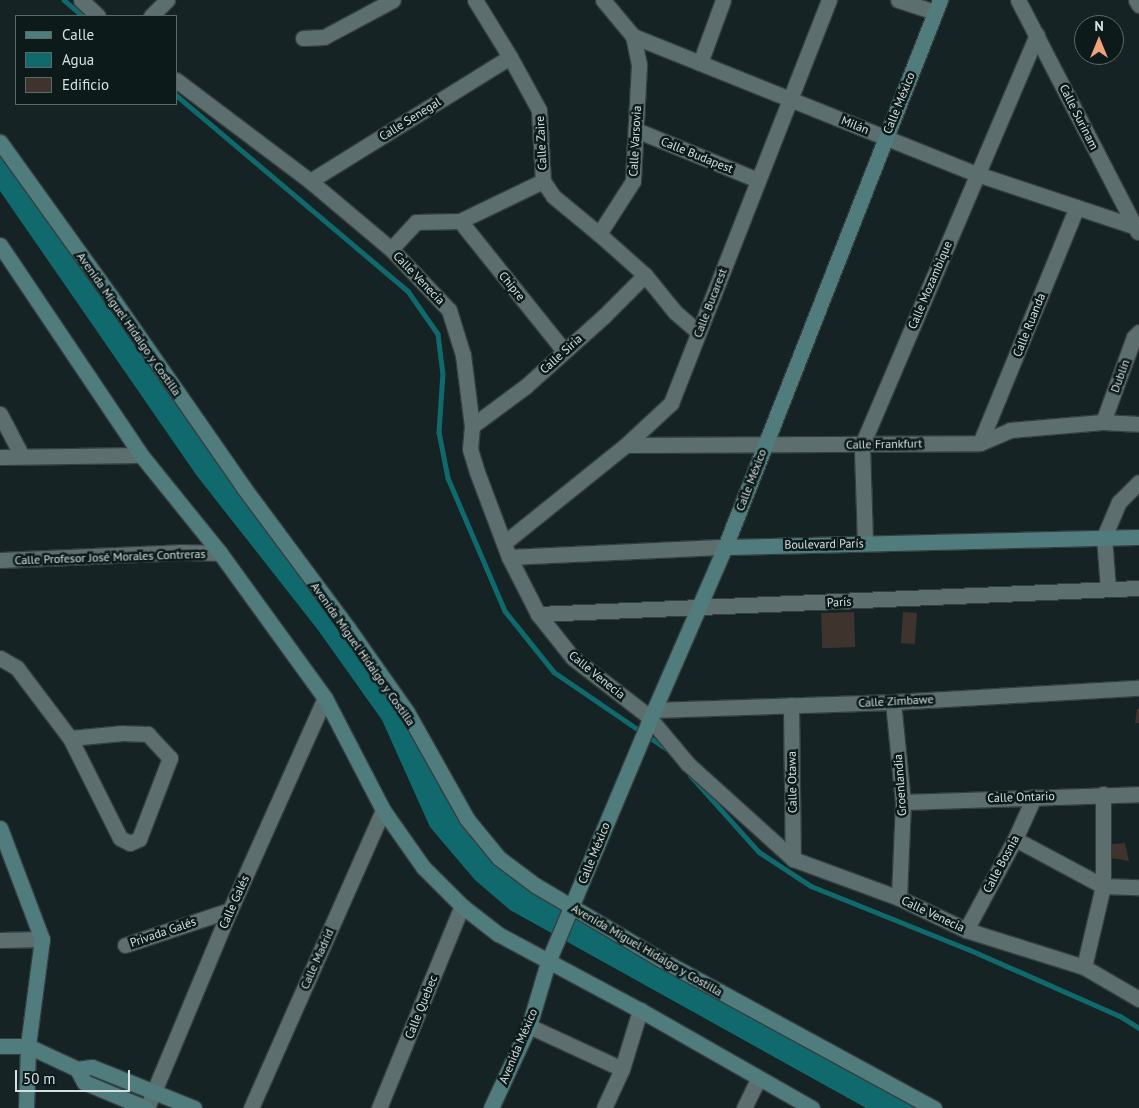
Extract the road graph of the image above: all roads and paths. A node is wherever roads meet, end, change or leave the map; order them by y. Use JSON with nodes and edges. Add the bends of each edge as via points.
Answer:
{"nodes":[{"id":1,"x":81,"y":0,"type":"edge"},
{"id":2,"x":167,"y":0,"type":"edge"},
{"id":3,"x":393,"y":0,"type":"edge"},
{"id":4,"x":475,"y":0,"type":"edge"},
{"id":5,"x":603,"y":0,"type":"edge"},
{"id":6,"x":724,"y":0,"type":"edge"},
{"id":7,"x":830,"y":0,"type":"edge"},
{"id":8,"x":898,"y":0,"type":"edge"},
{"id":9,"x":1018,"y":0,"type":"edge"},
{"id":10,"x":1136,"y":0,"type":"edge"},
{"id":11,"x":1139,"y":5,"type":"edge"},
{"id":12,"x":937,"y":6,"type":"edge"},
{"id":13,"x":97,"y":15,"type":"edge"},
{"id":14,"x":152,"y":15,"type":"edge"},
{"id":15,"x":1037,"y":35,"type":"junction"},
{"id":16,"x":633,"y":36,"type":"junction"},
{"id":17,"x":302,"y":38,"type":"dead end"},
{"id":18,"x":510,"y":57,"type":"junction"},
{"id":19,"x":700,"y":63,"type":"junction"},
{"id":20,"x":178,"y":82,"type":"edge"},
{"id":21,"x":790,"y":99,"type":"junction"},
{"id":22,"x":636,"y":130,"type":"junction"},
{"id":23,"x":886,"y":138,"type":"junction"},
{"id":24,"x":0,"y":142,"type":"edge"},
{"id":25,"x":977,"y":174,"type":"junction"},
{"id":26,"x":543,"y":180,"type":"junction"},
{"id":27,"x":758,"y":180,"type":"junction"},
{"id":28,"x":310,"y":181,"type":"junction"},
{"id":29,"x":1077,"y":207,"type":"junction"},
{"id":30,"x":460,"y":221,"type":"junction"},
{"id":31,"x":1138,"y":229,"type":"edge"},
{"id":32,"x":599,"y":234,"type":"junction"},
{"id":33,"x":0,"y":245,"type":"edge"},
{"id":34,"x":391,"y":248,"type":"junction"},
{"id":35,"x":645,"y":275,"type":"junction"},
{"id":36,"x":698,"y":332,"type":"junction"},
{"id":37,"x":1139,"y":332,"type":"edge"},
{"id":38,"x":564,"y":351,"type":"junction"},
{"id":39,"x":0,"y":414,"type":"edge"},
{"id":40,"x":1103,"y":422,"type":"junction"},
{"id":41,"x":1139,"y":424,"type":"edge"},
{"id":42,"x":472,"y":426,"type":"junction"},
{"id":43,"x":980,"y":443,"type":"junction"},
{"id":44,"x":765,"y":444,"type":"junction"},
{"id":45,"x":626,"y":445,"type":"junction"},
{"id":46,"x":862,"y":445,"type":"junction"},
{"id":47,"x":141,"y":455,"type":"junction"},
{"id":48,"x":22,"y":456,"type":"junction"},
{"id":49,"x":0,"y":457,"type":"edge"},
{"id":50,"x":1139,"y":482,"type":"edge"},
{"id":51,"x":1139,"y":537,"type":"edge"},
{"id":52,"x":1104,"y":538,"type":"junction"},
{"id":53,"x":865,"y":543,"type":"junction"},
{"id":54,"x":725,"y":547,"type":"junction"},
{"id":55,"x":507,"y":550,"type":"junction"},
{"id":56,"x":220,"y":553,"type":"junction"},
{"id":57,"x":0,"y":560,"type":"edge"},
{"id":58,"x":1139,"y":588,"type":"edge"},
{"id":59,"x":1108,"y":589,"type":"junction"},
{"id":60,"x":699,"y":608,"type":"junction"},
{"id":61,"x":538,"y":614,"type":"junction"},
{"id":62,"x":0,"y":658,"type":"edge"},
{"id":63,"x":1139,"y":688,"type":"edge"},
{"id":64,"x":325,"y":698,"type":"junction"},
{"id":65,"x":893,"y":702,"type":"junction"},
{"id":66,"x":790,"y":705,"type":"junction"},
{"id":67,"x":651,"y":717,"type":"junction"},
{"id":68,"x":70,"y":738,"type":"junction"},
{"id":69,"x":1103,"y":794,"type":"junction"},
{"id":70,"x":1139,"y":794,"type":"edge"},
{"id":71,"x":1034,"y":797,"type":"junction"},
{"id":72,"x":903,"y":802,"type":"junction"},
{"id":73,"x":383,"y":810,"type":"junction"},
{"id":74,"x":1,"y":831,"type":"edge"},
{"id":75,"x":1015,"y":839,"type":"junction"},
{"id":76,"x":793,"y":859,"type":"junction"},
{"id":77,"x":1103,"y":886,"type":"junction"},
{"id":78,"x":1139,"y":888,"type":"edge"},
{"id":79,"x":899,"y":898,"type":"junction"},
{"id":80,"x":462,"y":906,"type":"junction"},
{"id":81,"x":571,"y":908,"type":"junction"},
{"id":82,"x":230,"y":910,"type":"junction"},
{"id":83,"x":966,"y":930,"type":"junction"},
{"id":84,"x":42,"y":939,"type":"junction"},
{"id":85,"x":0,"y":940,"type":"edge"},
{"id":86,"x":125,"y":945,"type":"dead end"},
{"id":87,"x":550,"y":959,"type":"junction"},
{"id":88,"x":1084,"y":968,"type":"junction"},
{"id":89,"x":1139,"y":1000,"type":"edge"},
{"id":90,"x":640,"y":1010,"type":"junction"},
{"id":91,"x":529,"y":1026,"type":"junction"},
{"id":92,"x":0,"y":1046,"type":"edge"},
{"id":93,"x":28,"y":1046,"type":"junction"},
{"id":94,"x":78,"y":1069,"type":"junction"},
{"id":95,"x":622,"y":1069,"type":"junction"},
{"id":96,"x":758,"y":1079,"type":"junction"},
{"id":97,"x":154,"y":1091,"type":"junction"},
{"id":98,"x":26,"y":1108,"type":"edge"},
{"id":99,"x":147,"y":1108,"type":"edge"},
{"id":100,"x":194,"y":1108,"type":"edge"},
{"id":101,"x":251,"y":1108,"type":"edge"},
{"id":102,"x":379,"y":1108,"type":"edge"},
{"id":103,"x":491,"y":1108,"type":"edge"},
{"id":104,"x":604,"y":1108,"type":"edge"},
{"id":105,"x":744,"y":1108,"type":"edge"},
{"id":106,"x":812,"y":1108,"type":"edge"},
{"id":107,"x":934,"y":1108,"type":"edge"}],
"edges":[{"from":1,"to":13,"type":"street"},
{"from":2,"to":14,"type":"street"},
{"from":3,"to":17,"type":"street","via":[[324,37]]},
{"from":4,"to":18,"type":"street","name":"Calle Zaire"},
{"from":5,"to":16,"type":"street","name":"Calle Varsovia"},
{"from":6,"to":19,"type":"street"},
{"from":7,"to":21,"type":"street","name":"Calle Bucarest"},
{"from":8,"to":12,"type":"street"},
{"from":9,"to":15,"type":"street","name":"Calle Surinam"},
{"from":10,"to":11,"type":"street"},
{"from":12,"to":23,"type":"main road","name":"Calle México"},
{"from":15,"to":25,"type":"street","name":"Calle Mozambique"},
{"from":15,"to":31,"type":"street","name":"Calle Surinam"},
{"from":16,"to":19,"type":"street","name":"Milán"},
{"from":16,"to":22,"type":"street","name":"Calle Varsovia","via":[[639,65]]},
{"from":18,"to":26,"type":"street","name":"Calle Zaire","via":[[539,110]]},
{"from":18,"to":28,"type":"street","name":"Calle Senegal"},
{"from":19,"to":21,"type":"street","name":"Milán"},
{"from":20,"to":28,"type":"street","name":"Calle Venecia"},
{"from":21,"to":23,"type":"street","name":"Milán"},
{"from":21,"to":27,"type":"street","name":"Calle Bucarest"},
{"from":22,"to":27,"type":"street","name":"Calle Budapest"},
{"from":22,"to":32,"type":"street","name":"Calle Varsovia","via":[[633,181]]},
{"from":23,"to":25,"type":"street","name":"Milán"},
{"from":23,"to":44,"type":"main road","name":"Calle México"},
{"from":24,"to":81,"type":"main road","name":"Avenida Miguel Hidalgo y Costilla","via":[[407,712],[466,819],[499,858]]},
{"from":25,"to":29,"type":"street","name":"Milán"},
{"from":25,"to":46,"type":"street","name":"Calle Mozambique"},
{"from":26,"to":30,"type":"street","name":"Calle Zaire"},
{"from":26,"to":32,"type":"street","via":[[553,196]]},
{"from":27,"to":36,"type":"street","name":"Calle Bucarest"},
{"from":28,"to":34,"type":"street","name":"Calle Venecia"},
{"from":29,"to":31,"type":"street","name":"Milán"},
{"from":29,"to":43,"type":"street","name":"Calle Ruanda"},
{"from":30,"to":34,"type":"street","via":[[416,222]]},
{"from":30,"to":38,"type":"street","name":"Chipre"},
{"from":32,"to":35,"type":"street"},
{"from":33,"to":47,"type":"main road"},
{"from":34,"to":42,"type":"street","name":"Calle Venecia","via":[[449,310],[463,355]]},
{"from":35,"to":36,"type":"street","via":[[675,312]]},
{"from":35,"to":38,"type":"street","name":"Calle Siria"},
{"from":36,"to":45,"type":"street","name":"Calle Bucarest","via":[[671,404]]},
{"from":37,"to":40,"type":"street","name":"Dublín","via":[[1134,337]]},
{"from":38,"to":42,"type":"street","name":"Calle Siria","via":[[526,386]]},
{"from":39,"to":48,"type":"street"},
{"from":40,"to":41,"type":"street","name":"Calle Frankfurt"},
{"from":40,"to":43,"type":"street","name":"Calle Frankfurt","via":[[1010,430]]},
{"from":42,"to":55,"type":"street","name":"Calle Venecia","via":[[470,448]]},
{"from":43,"to":46,"type":"street","name":"Calle Frankfurt"},
{"from":44,"to":45,"type":"street","name":"Calle Frankfurt"},
{"from":44,"to":46,"type":"street","name":"Calle Frankfurt"},
{"from":44,"to":54,"type":"main road","name":"Calle México"},
{"from":45,"to":55,"type":"street","name":"Calle Bucarest"},
{"from":46,"to":53,"type":"street","name":"Calle Mozambique"},
{"from":47,"to":48,"type":"street"},
{"from":47,"to":56,"type":"main road"},
{"from":48,"to":49,"type":"street"},
{"from":50,"to":52,"type":"street","via":[[1119,502]]},
{"from":51,"to":52,"type":"main road","name":"Boulevard París"},
{"from":52,"to":53,"type":"main road","name":"Boulevard París"},
{"from":52,"to":59,"type":"street"},
{"from":53,"to":54,"type":"main road","name":"Boulevard París"},
{"from":54,"to":55,"type":"street","name":"Boulevard París"},
{"from":54,"to":60,"type":"main road","name":"Calle México"},
{"from":55,"to":61,"type":"street","name":"Calle Venecia"},
{"from":56,"to":57,"type":"street","name":"Calle Profesor José Morales Contreras"},
{"from":56,"to":64,"type":"main road"},
{"from":58,"to":59,"type":"street","name":"París"},
{"from":59,"to":60,"type":"street","name":"París"},
{"from":60,"to":61,"type":"street","name":"París"},
{"from":60,"to":67,"type":"main road","name":"Calle México"},
{"from":61,"to":67,"type":"street","name":"Calle Venecia","via":[[573,658]]},
{"from":62,"to":68,"type":"street","via":[[17,668]]},
{"from":63,"to":65,"type":"street","name":"Calle Zimbawe"},
{"from":64,"to":73,"type":"main road"},
{"from":64,"to":82,"type":"street","name":"Calle Galés"},
{"from":65,"to":66,"type":"street","name":"Calle Zimbawe"},
{"from":65,"to":72,"type":"street","name":"Groenlandia"},
{"from":66,"to":67,"type":"street","name":"Calle Zimbawe"},
{"from":66,"to":76,"type":"street","name":"Calle Otawa"},
{"from":67,"to":76,"type":"street","name":"Calle Venecia","via":[[688,764]]},
{"from":67,"to":81,"type":"main road","name":"Calle México"},
{"from":68,"to":68,"type":"street","via":[[148,734],[170,758],[140,839],[130,843],[120,838]]},
{"from":69,"to":70,"type":"street","name":"Calle Ontario"},
{"from":69,"to":71,"type":"street","name":"Calle Ontario"},
{"from":69,"to":77,"type":"street"},
{"from":71,"to":72,"type":"street","name":"Calle Ontario"},
{"from":71,"to":75,"type":"street","name":"Calle Bosnia"},
{"from":72,"to":79,"type":"street","name":"Groenlandia"},
{"from":73,"to":80,"type":"main road","via":[[423,867]]},
{"from":73,"to":101,"type":"street","name":"Calle Madrid"},
{"from":74,"to":84,"type":"main road"},
{"from":75,"to":77,"type":"street"},
{"from":75,"to":83,"type":"street","name":"Calle Bosnia"},
{"from":76,"to":79,"type":"street","name":"Calle Venecia"},
{"from":77,"to":78,"type":"street"},
{"from":77,"to":88,"type":"street"},
{"from":79,"to":83,"type":"street","name":"Calle Venecia"},
{"from":80,"to":87,"type":"main road","via":[[498,934]]},
{"from":80,"to":102,"type":"street","name":"Calle Quebec"},
{"from":81,"to":87,"type":"main road","name":"Calle México"},
{"from":81,"to":107,"type":"main road","name":"Avenida Miguel Hidalgo y Costilla"},
{"from":82,"to":86,"type":"street","name":"Privada Galés"},
{"from":82,"to":97,"type":"street","name":"Calle Galés"},
{"from":83,"to":88,"type":"street","name":"Calle Venecia"},
{"from":84,"to":85,"type":"street"},
{"from":84,"to":93,"type":"main road"},
{"from":87,"to":90,"type":"main road"},
{"from":87,"to":91,"type":"main road","name":"Avenida México"},
{"from":88,"to":89,"type":"street","name":"Calle Venecia"},
{"from":90,"to":95,"type":"street"},
{"from":90,"to":96,"type":"main road"},
{"from":91,"to":95,"type":"street"},
{"from":91,"to":103,"type":"main road","name":"Avenida México"},
{"from":92,"to":93,"type":"main road"},
{"from":93,"to":94,"type":"main road"},
{"from":93,"to":98,"type":"main road"},
{"from":94,"to":97,"type":"main road","via":[[92,1067]]},
{"from":94,"to":99,"type":"main road","via":[[84,1082]]},
{"from":95,"to":104,"type":"street"},
{"from":96,"to":105,"type":"street"},
{"from":96,"to":106,"type":"main road"},
{"from":97,"to":99,"type":"street","name":"Calle Galés"},
{"from":97,"to":100,"type":"main road"}]}
